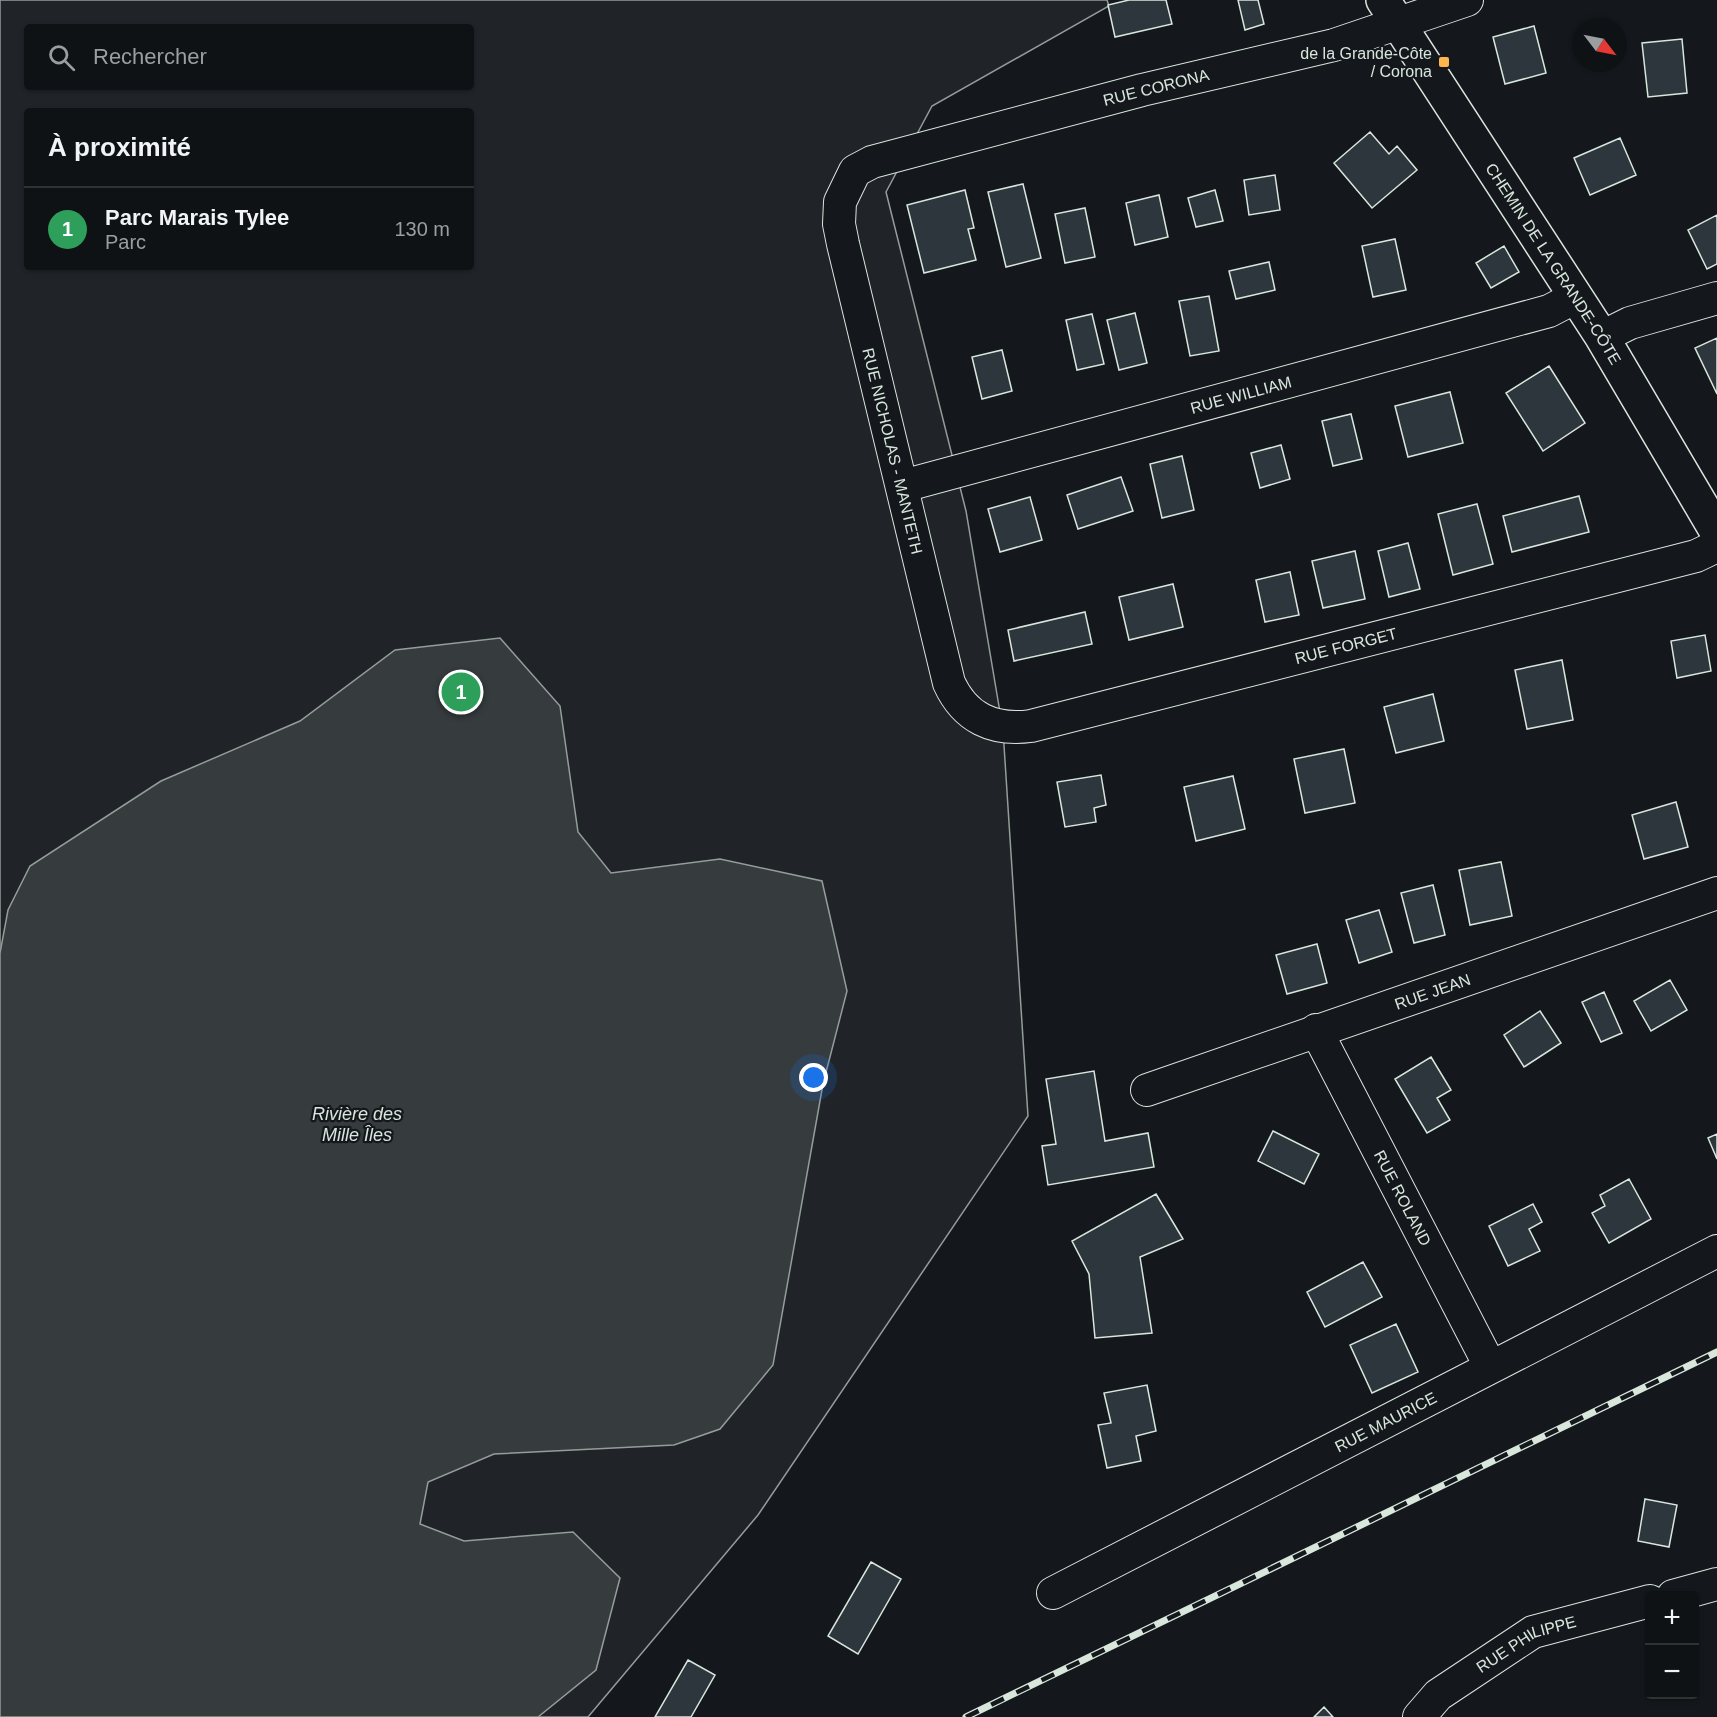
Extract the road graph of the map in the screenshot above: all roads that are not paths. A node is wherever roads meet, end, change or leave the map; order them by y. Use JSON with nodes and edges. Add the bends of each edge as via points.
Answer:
{"nodes":[{"id":1,"x":1467,"y":0,"type":"edge"},
{"id":2,"x":1391,"y":11,"type":"edge"},
{"id":3,"x":850,"y":179,"type":"joint"},
{"id":4,"x":1576,"y":297,"type":"junction"},
{"id":5,"x":1717,"y":298,"type":"edge"},
{"id":6,"x":1602,"y":337,"type":"junction"},
{"id":7,"x":903,"y":486,"type":"junction"},
{"id":8,"x":1717,"y":532,"type":"edge"},
{"id":9,"x":1717,"y":546,"type":"edge"},
{"id":10,"x":973,"y":715,"type":"joint"},
{"id":11,"x":1717,"y":893,"type":"edge"},
{"id":12,"x":1316,"y":1030,"type":"junction"},
{"id":13,"x":1147,"y":1090,"type":"dead end"},
{"id":14,"x":1717,"y":1251,"type":"edge"},
{"id":15,"x":1490,"y":1366,"type":"junction"},
{"id":16,"x":1717,"y":1584,"type":"edge"},
{"id":17,"x":1691,"y":1591,"type":"edge"},
{"id":18,"x":1053,"y":1593,"type":"dead end"},
{"id":19,"x":1645,"y":1602,"type":"edge"},
{"id":20,"x":1419,"y":1717,"type":"edge"}],
"edges":[{"from":1,"to":2,"type":"street","name":"RUE CORONA"},
{"from":2,"to":3,"type":"street","name":"RUE CORONA","via":[[1334,45],[1142,90],[872,162],[861,166]]},
{"from":2,"to":4,"type":"main road","name":"CHEMIN DE LA GRANDE-CÔTE"},
{"from":3,"to":7,"type":"street","name":"RUE NICHOLAS - MANTETH","via":[[840,202],[839,224]]},
{"from":4,"to":6,"type":"main road","name":"CHEMIN DE LA GRANDE-CÔTE"},
{"from":4,"to":7,"type":"street","name":"RUE WILLIAM","via":[[1550,311]]},
{"from":5,"to":6,"type":"street","via":[[1630,323]]},
{"from":6,"to":8,"type":"main road","name":"CHEMIN DE LA GRANDE-CÔTE"},
{"from":7,"to":10,"type":"street","name":"RUE NICHOLAS - MANTETH","via":[[946,674],[955,696]]},
{"from":9,"to":10,"type":"street","name":"RUE FORGET","via":[[1696,556],[1052,721],[1006,728]]},
{"from":11,"to":12,"type":"street","name":"RUE JEAN"},
{"from":12,"to":13,"type":"street","name":"RUE JEAN"},
{"from":12,"to":15,"type":"street","name":"RUE ROLAND"},
{"from":14,"to":15,"type":"street","name":"RUE MAURICE"},
{"from":15,"to":18,"type":"street","name":"RUE MAURICE"},
{"from":16,"to":17,"type":"street"},
{"from":19,"to":20,"type":"street","name":"RUE PHILIPPE","via":[[1533,1632],[1438,1695]]}]}
